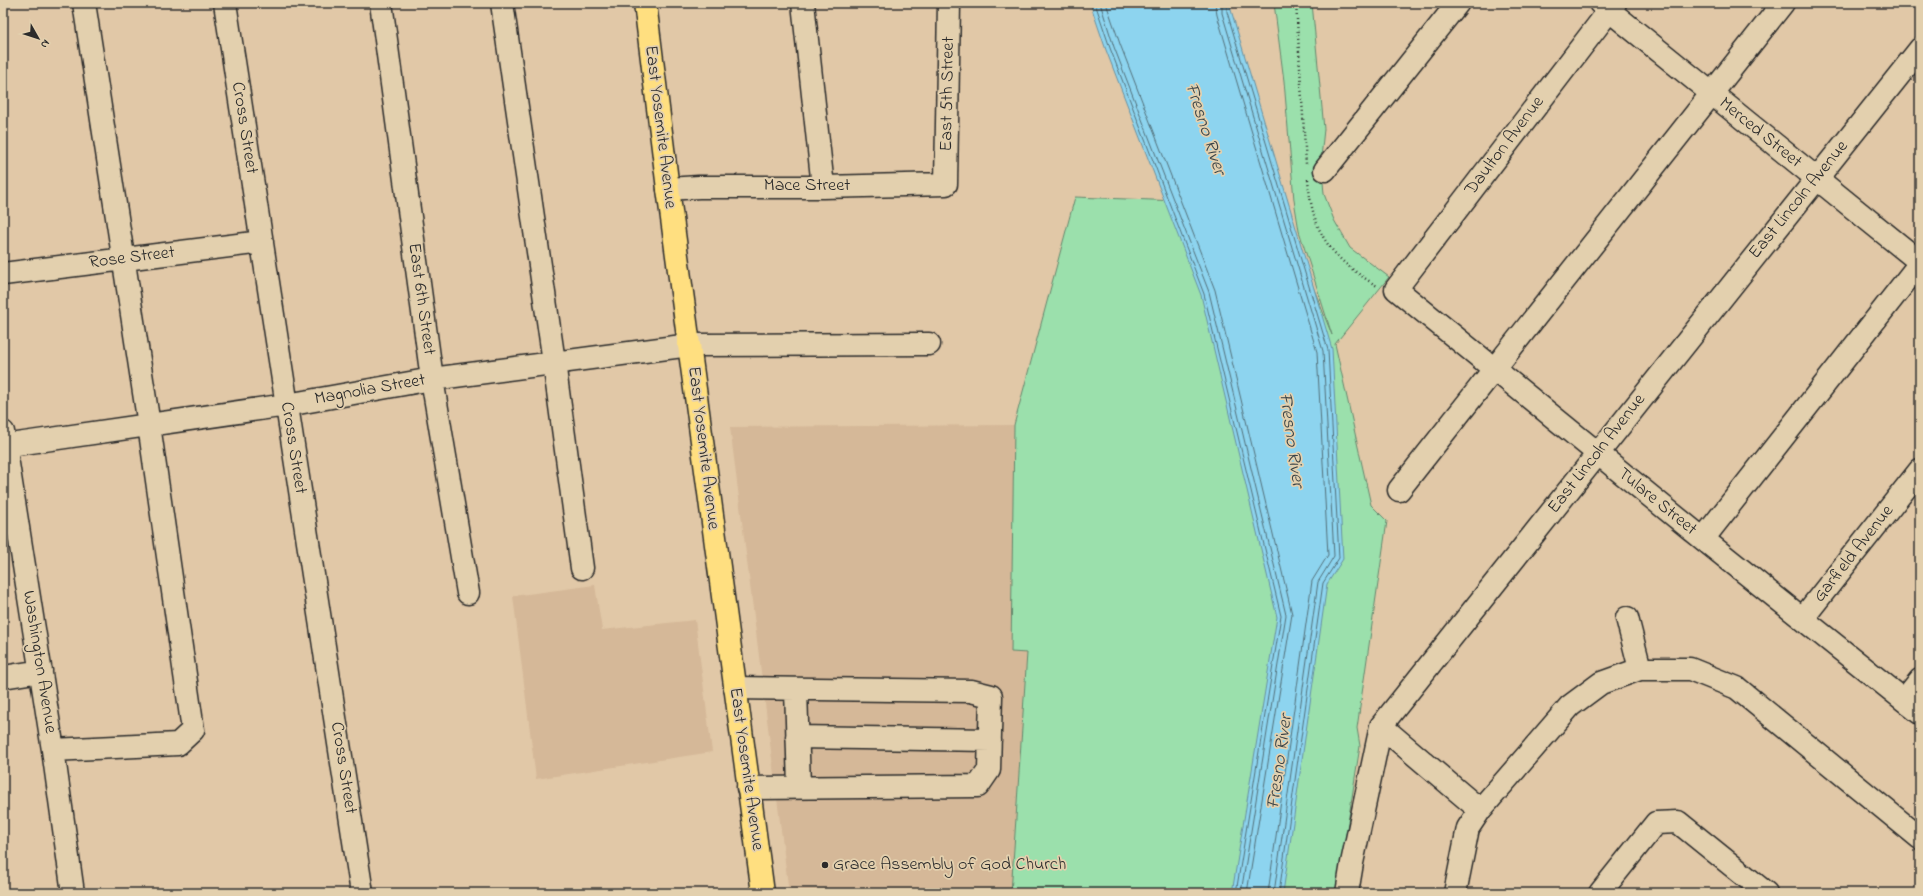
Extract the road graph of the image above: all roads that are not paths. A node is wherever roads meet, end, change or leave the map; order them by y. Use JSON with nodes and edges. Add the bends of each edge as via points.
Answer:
{"nodes":[{"id":1,"x":84,"y":3,"type":"edge"},
{"id":2,"x":225,"y":3,"type":"edge"},
{"id":3,"x":381,"y":3,"type":"edge"},
{"id":4,"x":502,"y":3,"type":"edge"},
{"id":5,"x":645,"y":3,"type":"edge"},
{"id":6,"x":803,"y":3,"type":"edge"},
{"id":7,"x":949,"y":3,"type":"edge"},
{"id":8,"x":1458,"y":3,"type":"edge"},
{"id":9,"x":1783,"y":3,"type":"edge"},
{"id":10,"x":1608,"y":6,"type":"edge"},
{"id":11,"x":1920,"y":48,"type":"edge"},
{"id":12,"x":1711,"y":94,"type":"junction"},
{"id":13,"x":1325,"y":170,"type":"dead end"},
{"id":14,"x":1816,"y":178,"type":"junction"},
{"id":15,"x":946,"y":184,"type":"joint"},
{"id":16,"x":823,"y":187,"type":"junction"},
{"id":17,"x":668,"y":189,"type":"junction"},
{"id":18,"x":262,"y":242,"type":"junction"},
{"id":19,"x":123,"y":259,"type":"junction"},
{"id":20,"x":1920,"y":262,"type":"edge"},
{"id":21,"x":3,"y":274,"type":"edge"},
{"id":22,"x":1396,"y":290,"type":"joint"},
{"id":23,"x":929,"y":344,"type":"dead end"},
{"id":24,"x":690,"y":345,"type":"junction"},
{"id":25,"x":554,"y":362,"type":"junction"},
{"id":26,"x":1494,"y":370,"type":"junction"},
{"id":27,"x":432,"y":379,"type":"junction"},
{"id":28,"x":287,"y":405,"type":"junction"},
{"id":29,"x":149,"y":425,"type":"junction"},
{"id":30,"x":4,"y":441,"type":"edge"},
{"id":31,"x":1597,"y":453,"type":"junction"},
{"id":32,"x":1920,"y":470,"type":"edge"},
{"id":33,"x":1399,"y":490,"type":"dead end"},
{"id":34,"x":1703,"y":539,"type":"junction"},
{"id":35,"x":582,"y":568,"type":"dead end"},
{"id":36,"x":468,"y":593,"type":"dead end"},
{"id":37,"x":1627,"y":618,"type":"dead end"},
{"id":38,"x":1803,"y":618,"type":"junction"},
{"id":39,"x":1640,"y":669,"type":"junction"},
{"id":40,"x":40,"y":671,"type":"junction"},
{"id":41,"x":3,"y":677,"type":"edge"},
{"id":42,"x":1920,"y":680,"type":"edge"},
{"id":43,"x":735,"y":688,"type":"junction"},
{"id":44,"x":796,"y":689,"type":"junction"},
{"id":45,"x":1912,"y":707,"type":"edge"},
{"id":46,"x":1381,"y":726,"type":"junction"},
{"id":47,"x":797,"y":737,"type":"junction"},
{"id":48,"x":990,"y":740,"type":"junction"},
{"id":49,"x":52,"y":750,"type":"junction"},
{"id":50,"x":799,"y":787,"type":"junction"},
{"id":51,"x":748,"y":788,"type":"junction"},
{"id":52,"x":1480,"y":810,"type":"junction"},
{"id":53,"x":1920,"y":838,"type":"edge"},
{"id":54,"x":73,"y":893,"type":"edge"},
{"id":55,"x":362,"y":893,"type":"edge"},
{"id":56,"x":762,"y":893,"type":"edge"},
{"id":57,"x":1347,"y":893,"type":"edge"},
{"id":58,"x":1455,"y":893,"type":"edge"},
{"id":59,"x":1600,"y":893,"type":"edge"},
{"id":60,"x":1766,"y":893,"type":"edge"}],
"edges":[{"from":1,"to":19,"type":"street"},
{"from":2,"to":18,"type":"street","name":"Cross Street"},
{"from":3,"to":27,"type":"street","name":"East 6th Street"},
{"from":4,"to":25,"type":"street"},
{"from":5,"to":17,"type":"main road","name":"East Yosemite Avenue"},
{"from":6,"to":16,"type":"street"},
{"from":7,"to":15,"type":"street","name":"East 5th Street"},
{"from":8,"to":13,"type":"street"},
{"from":9,"to":12,"type":"street"},
{"from":10,"to":12,"type":"street","name":"Merced Street"},
{"from":10,"to":22,"type":"street","name":"Daulton Avenue"},
{"from":11,"to":14,"type":"street","name":"East Lincoln Avenue"},
{"from":12,"to":14,"type":"street","name":"Merced Street"},
{"from":12,"to":26,"type":"street"},
{"from":14,"to":20,"type":"street","name":"Merced Street"},
{"from":14,"to":31,"type":"street","name":"East Lincoln Avenue"},
{"from":15,"to":16,"type":"street","name":"Mace Street"},
{"from":16,"to":17,"type":"street","name":"Mace Street"},
{"from":17,"to":24,"type":"main road","name":"East Yosemite Avenue"},
{"from":18,"to":19,"type":"street","name":"Rose Street"},
{"from":18,"to":28,"type":"street","name":"Cross Street"},
{"from":19,"to":21,"type":"street","name":"Rose Street"},
{"from":19,"to":29,"type":"street"},
{"from":20,"to":34,"type":"street"},
{"from":22,"to":26,"type":"street","name":"Tulare Street"},
{"from":23,"to":24,"type":"street","name":"Magnolia Street"},
{"from":24,"to":25,"type":"street","name":"Magnolia Street"},
{"from":24,"to":43,"type":"main road","name":"East Yosemite Avenue"},
{"from":25,"to":27,"type":"street","name":"Magnolia Street"},
{"from":25,"to":35,"type":"street"},
{"from":26,"to":31,"type":"street","name":"Tulare Street"},
{"from":26,"to":33,"type":"street"},
{"from":27,"to":28,"type":"street","name":"Magnolia Street"},
{"from":27,"to":36,"type":"street","name":"East 6th Street"},
{"from":28,"to":29,"type":"street","name":"Magnolia Street"},
{"from":28,"to":55,"type":"street","name":"Cross Street"},
{"from":29,"to":30,"type":"street","name":"Magnolia Street"},
{"from":29,"to":49,"type":"street","via":[[193,730],[178,744]]},
{"from":30,"to":40,"type":"street","name":"Washington Avenue"},
{"from":31,"to":34,"type":"street","name":"Tulare Street"},
{"from":31,"to":46,"type":"street","name":"East Lincoln Avenue"},
{"from":32,"to":38,"type":"street","name":"Garfield Avenue"},
{"from":34,"to":38,"type":"street","name":"Tulare Street"},
{"from":37,"to":39,"type":"street"},
{"from":38,"to":45,"type":"street","name":"Tulare Street"},
{"from":39,"to":52,"type":"street","via":[[1601,683],[1570,706]]},
{"from":39,"to":53,"type":"street","via":[[1690,669],[1736,688]]},
{"from":40,"to":41,"type":"street"},
{"from":40,"to":49,"type":"street","name":"Washington Avenue"},
{"from":42,"to":45,"type":"street"},
{"from":43,"to":44,"type":"street"},
{"from":43,"to":51,"type":"main road","name":"East Yosemite Avenue"},
{"from":44,"to":47,"type":"street"},
{"from":44,"to":48,"type":"street","via":[[971,691],[991,696]]},
{"from":46,"to":52,"type":"street"},
{"from":46,"to":57,"type":"street","name":"East Lincoln Avenue"},
{"from":47,"to":48,"type":"street"},
{"from":47,"to":50,"type":"street"},
{"from":48,"to":50,"type":"street","via":[[989,770],[978,786]]},
{"from":49,"to":54,"type":"street","name":"Washington Avenue"},
{"from":50,"to":51,"type":"street"},
{"from":51,"to":56,"type":"main road","name":"East Yosemite Avenue"},
{"from":52,"to":58,"type":"street","via":[[1468,828]]},
{"from":59,"to":60,"type":"street","via":[[1656,823],[1678,822]]}]}
